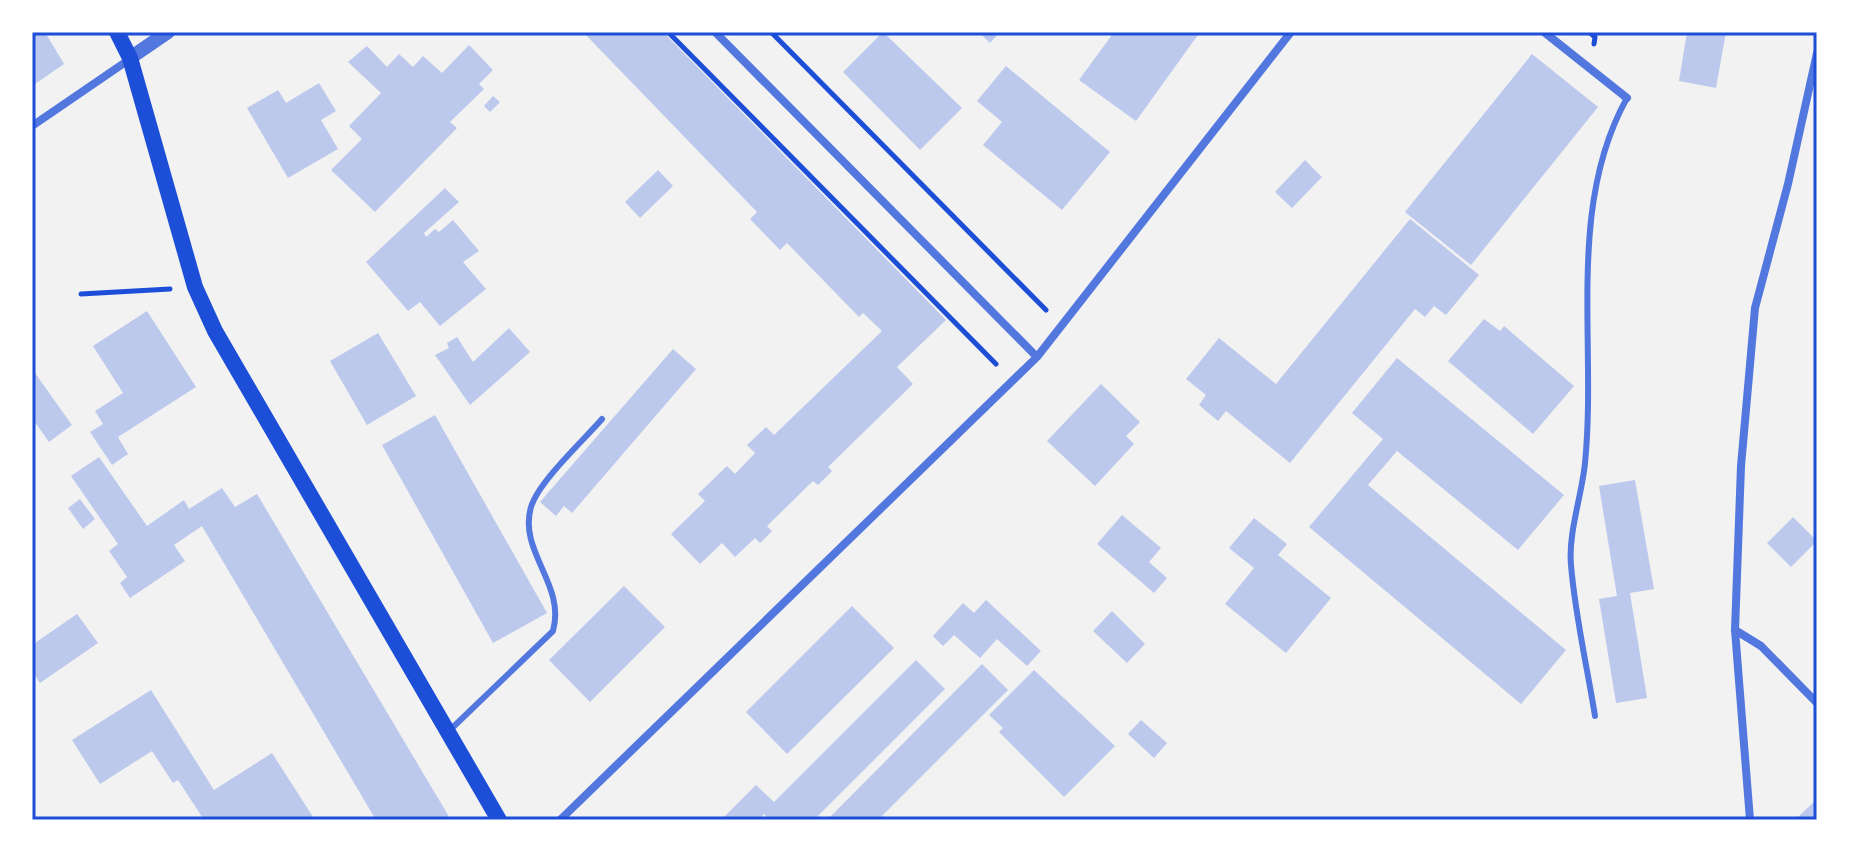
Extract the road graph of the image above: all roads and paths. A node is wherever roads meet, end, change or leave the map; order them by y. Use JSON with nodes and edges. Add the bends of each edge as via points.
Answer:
{"nodes":[{"id":1,"x":117,"y":32,"type":"edge"},
{"id":2,"x":168,"y":32,"type":"edge"},
{"id":3,"x":668,"y":32,"type":"edge"},
{"id":4,"x":715,"y":32,"type":"edge"},
{"id":5,"x":771,"y":32,"type":"edge"},
{"id":6,"x":1291,"y":32,"type":"edge"},
{"id":7,"x":1544,"y":32,"type":"edge"},
{"id":8,"x":1817,"y":53,"type":"edge"},
{"id":9,"x":130,"y":58,"type":"junction"},
{"id":10,"x":1627,"y":98,"type":"joint"},
{"id":11,"x":32,"y":126,"type":"edge"},
{"id":12,"x":139,"y":290,"type":"dead end"},
{"id":13,"x":81,"y":294,"type":"dead end"},
{"id":14,"x":1063,"y":327,"type":"junction"},
{"id":15,"x":1037,"y":357,"type":"junction"},
{"id":16,"x":1014,"y":382,"type":"junction"},
{"id":17,"x":602,"y":419,"type":"dead end"},
{"id":18,"x":1735,"y":630,"type":"junction"},
{"id":19,"x":1817,"y":703,"type":"edge"},
{"id":20,"x":1595,"y":716,"type":"dead end"},
{"id":21,"x":449,"y":731,"type":"junction"},
{"id":22,"x":499,"y":820,"type":"edge"},
{"id":23,"x":560,"y":820,"type":"edge"},
{"id":24,"x":1750,"y":820,"type":"edge"}],
"edges":[{"from":1,"to":9,"type":"main road"},
{"from":2,"to":9,"type":"street"},
{"from":3,"to":16,"type":"path"},
{"from":4,"to":15,"type":"street"},
{"from":5,"to":14,"type":"path"},
{"from":6,"to":14,"type":"street"},
{"from":7,"to":10,"type":"street"},
{"from":8,"to":18,"type":"street","via":[[1755,308],[1741,466]]},
{"from":9,"to":11,"type":"street"},
{"from":9,"to":21,"type":"main road","via":[[195,287],[215,331]]},
{"from":10,"to":20,"type":"lane","via":[[1603,150],[1590,225],[1586,448],[1570,562]]},
{"from":12,"to":13,"type":"path"},
{"from":14,"to":15,"type":"street"},
{"from":15,"to":16,"type":"street"},
{"from":16,"to":23,"type":"street"},
{"from":17,"to":21,"type":"lane","via":[[531,504],[527,531],[559,610],[553,631]]},
{"from":18,"to":19,"type":"street","via":[[1761,646]]},
{"from":18,"to":24,"type":"street"},
{"from":21,"to":22,"type":"main road"}]}
